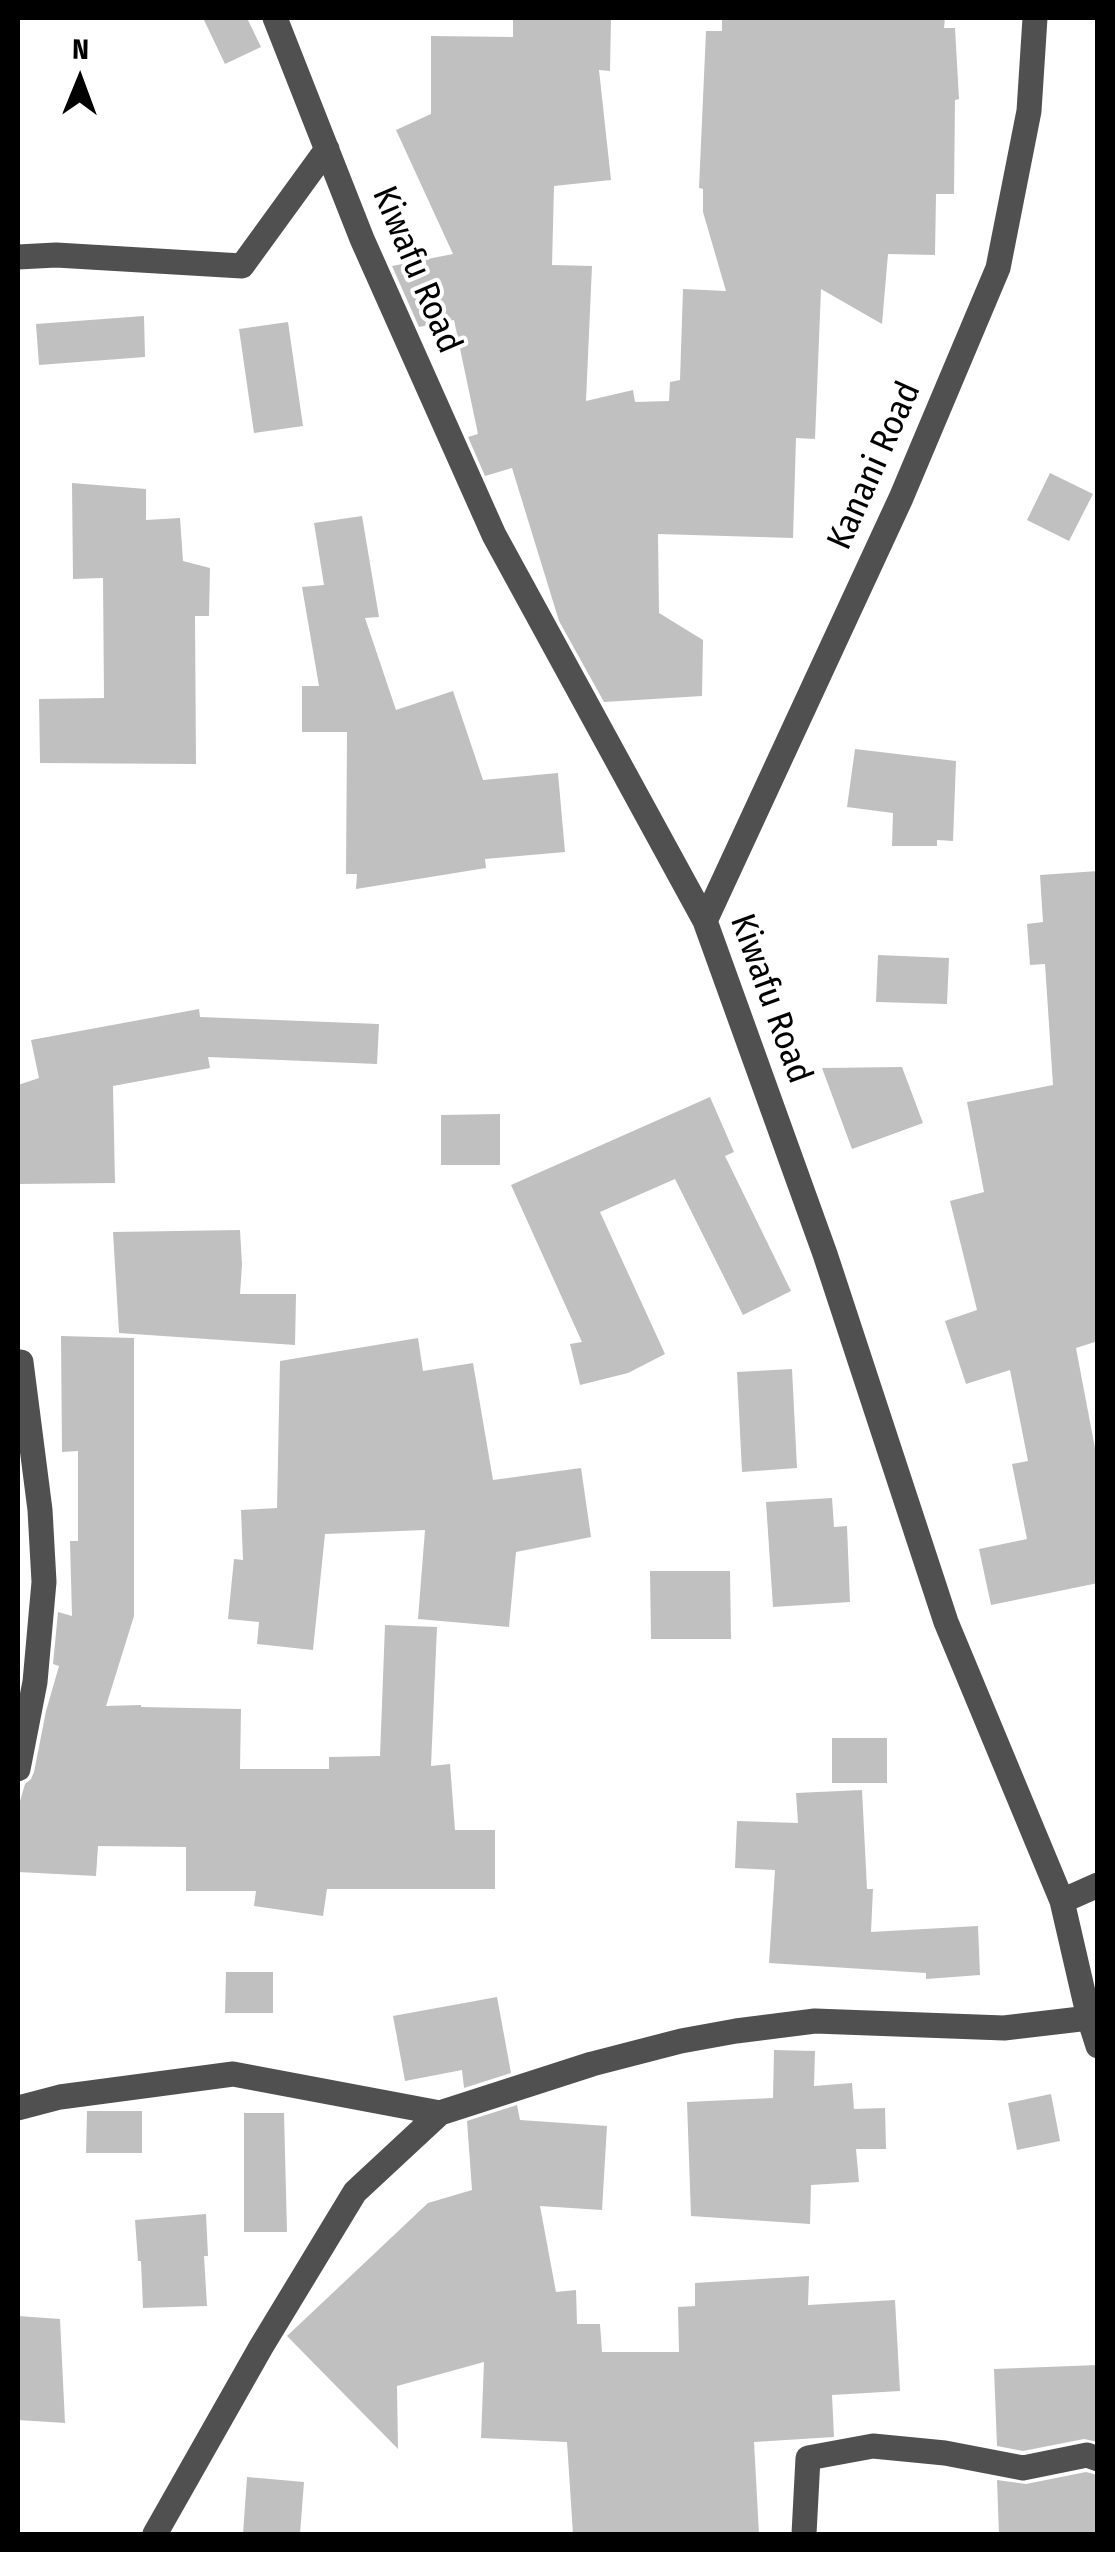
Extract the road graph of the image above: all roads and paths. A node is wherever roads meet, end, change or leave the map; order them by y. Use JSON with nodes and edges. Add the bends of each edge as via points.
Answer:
{"nodes":[{"id":1,"x":275,"y":18,"type":"edge"},
{"id":2,"x":1035,"y":18,"type":"edge"},
{"id":3,"x":327,"y":149,"type":"junction"},
{"id":4,"x":18,"y":257,"type":"edge"},
{"id":5,"x":705,"y":921,"type":"junction"},
{"id":6,"x":20,"y":1362,"type":"dead end"},
{"id":7,"x":18,"y":1769,"type":"edge"},
{"id":8,"x":1098,"y":1886,"type":"edge"},
{"id":9,"x":1062,"y":1902,"type":"junction"},
{"id":10,"x":1089,"y":2018,"type":"junction"},
{"id":11,"x":1098,"y":2046,"type":"edge"},
{"id":12,"x":18,"y":2108,"type":"edge"},
{"id":13,"x":440,"y":2113,"type":"junction"},
{"id":14,"x":1098,"y":2459,"type":"edge"},
{"id":15,"x":155,"y":2534,"type":"edge"},
{"id":16,"x":804,"y":2534,"type":"edge"}],
"edges":[{"from":1,"to":3,"type":"street","name":"Kiwafu Road"},
{"from":2,"to":5,"type":"street","name":"Kanani Road","via":[[1029,111],[998,268],[901,498]]},
{"from":3,"to":4,"type":"street","via":[[242,266]]},
{"from":3,"to":5,"type":"street","name":"Kiwafu Road","via":[[494,534]]},
{"from":5,"to":9,"type":"street","name":"Kiwafu Road","via":[[825,1254],[946,1622]]},
{"from":6,"to":7,"type":"street","via":[[44,1582]]},
{"from":8,"to":9,"type":"street"},
{"from":9,"to":10,"type":"street","name":"Kiwafu Road"},
{"from":10,"to":11,"type":"street","name":"Kiwafu Road"},
{"from":10,"to":13,"type":"street","via":[[1004,2028],[815,2021],[736,2031],[592,2064]]},
{"from":12,"to":13,"type":"street","via":[[232,2074]]},
{"from":13,"to":15,"type":"street","via":[[356,2192]]},
{"from":14,"to":16,"type":"street","via":[[1023,2468],[873,2446],[808,2458]]}]}
